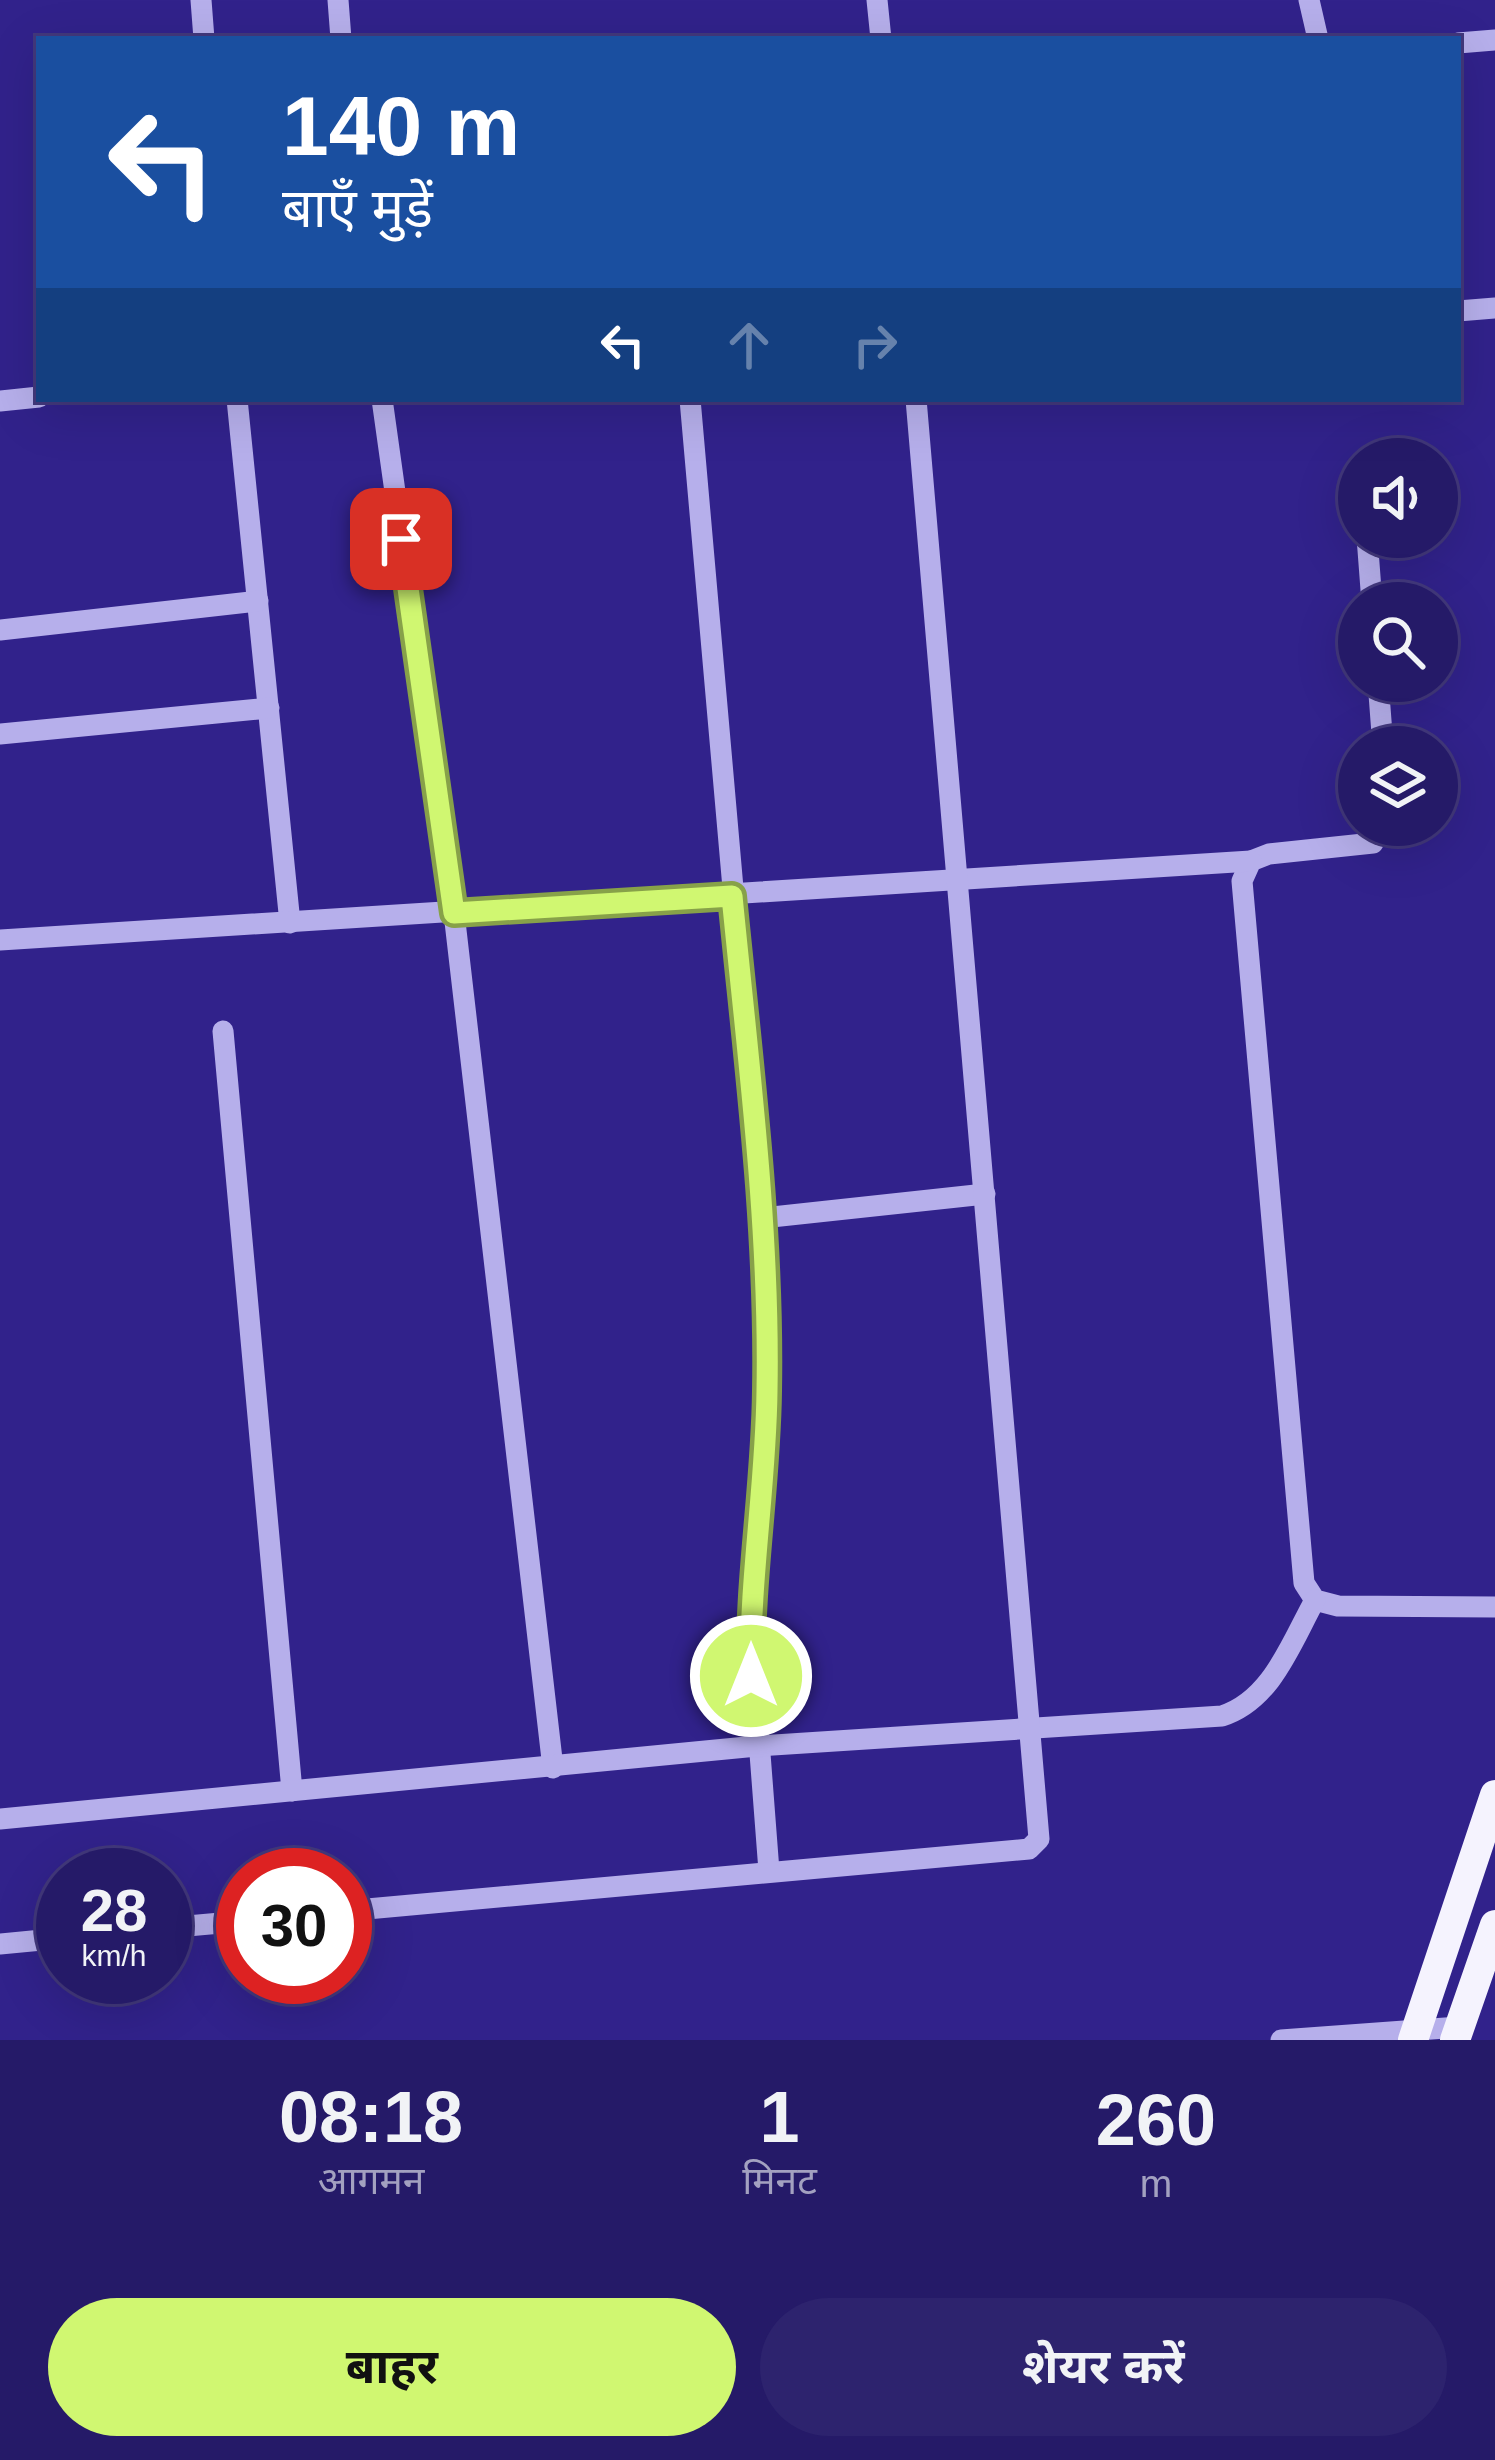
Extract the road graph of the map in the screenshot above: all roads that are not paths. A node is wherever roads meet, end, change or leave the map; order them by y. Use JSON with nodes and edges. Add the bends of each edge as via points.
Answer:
{"nodes":[{"id":1,"x":201,"y":0,"type":"edge"},
{"id":2,"x":338,"y":0,"type":"edge"},
{"id":3,"x":878,"y":0,"type":"edge"},
{"id":4,"x":1309,"y":0,"type":"edge"},
{"id":5,"x":204,"y":36,"type":"edge"},
{"id":6,"x":341,"y":36,"type":"edge"},
{"id":7,"x":881,"y":36,"type":"edge"},
{"id":8,"x":1317,"y":36,"type":"edge"},
{"id":9,"x":1495,"y":40,"type":"edge"},
{"id":10,"x":1461,"y":43,"type":"edge"},
{"id":11,"x":1495,"y":308,"type":"edge"},
{"id":12,"x":1461,"y":311,"type":"edge"},
{"id":13,"x":36,"y":397,"type":"edge"},
{"id":14,"x":0,"y":401,"type":"edge"},
{"id":15,"x":237,"y":402,"type":"edge"},
{"id":16,"x":382,"y":402,"type":"edge"},
{"id":17,"x":690,"y":402,"type":"edge"},
{"id":18,"x":916,"y":402,"type":"edge"},
{"id":19,"x":258,"y":601,"type":"junction"},
{"id":20,"x":0,"y":630,"type":"edge"},
{"id":21,"x":269,"y":708,"type":"junction"},
{"id":22,"x":0,"y":734,"type":"edge"},
{"id":23,"x":1345,"y":846,"type":"edge"},
{"id":24,"x":1251,"y":861,"type":"junction"},
{"id":25,"x":958,"y":879,"type":"junction"},
{"id":26,"x":732,"y":896,"type":"junction"},
{"id":27,"x":454,"y":913,"type":"junction"},
{"id":28,"x":290,"y":923,"type":"junction"},
{"id":29,"x":0,"y":940,"type":"edge"},
{"id":30,"x":223,"y":1031,"type":"dead end"},
{"id":31,"x":985,"y":1194,"type":"junction"},
{"id":32,"x":762,"y":1218,"type":"junction"},
{"id":33,"x":1315,"y":1600,"type":"junction"},
{"id":34,"x":1495,"y":1607,"type":"edge"},
{"id":35,"x":1032,"y":1725,"type":"junction"},
{"id":36,"x":757,"y":1746,"type":"junction"},
{"id":37,"x":553,"y":1768,"type":"junction"},
{"id":38,"x":292,"y":1791,"type":"junction"},
{"id":39,"x":1495,"y":1796,"type":"edge"},
{"id":40,"x":0,"y":1819,"type":"edge"},
{"id":41,"x":769,"y":1871,"type":"junction"},
{"id":42,"x":372,"y":1908,"type":"edge"},
{"id":43,"x":1495,"y":1925,"type":"edge"},
{"id":44,"x":36,"y":1941,"type":"edge"},
{"id":45,"x":0,"y":1944,"type":"edge"},
{"id":46,"x":1457,"y":2034,"type":"edge"},
{"id":47,"x":1414,"y":2035,"type":"edge"},
{"id":48,"x":1282,"y":2040,"type":"edge"}],
"edges":[{"from":1,"to":5,"type":"street"},
{"from":2,"to":6,"type":"street"},
{"from":3,"to":7,"type":"street"},
{"from":4,"to":8,"type":"street"},
{"from":9,"to":10,"type":"street"},
{"from":11,"to":12,"type":"street"},
{"from":13,"to":14,"type":"street"},
{"from":15,"to":19,"type":"street"},
{"from":16,"to":27,"type":"street"},
{"from":17,"to":26,"type":"street"},
{"from":18,"to":25,"type":"street"},
{"from":19,"to":20,"type":"street"},
{"from":19,"to":21,"type":"street"},
{"from":21,"to":22,"type":"street"},
{"from":21,"to":28,"type":"street"},
{"from":23,"to":24,"type":"street"},
{"from":24,"to":25,"type":"street"},
{"from":24,"to":33,"type":"street","via":[[1242,914],[1304,1583]]},
{"from":25,"to":26,"type":"street"},
{"from":25,"to":31,"type":"street"},
{"from":26,"to":27,"type":"street"},
{"from":26,"to":32,"type":"street"},
{"from":27,"to":28,"type":"street"},
{"from":27,"to":37,"type":"street"},
{"from":28,"to":29,"type":"street"},
{"from":30,"to":38,"type":"street"},
{"from":31,"to":32,"type":"street"},
{"from":31,"to":35,"type":"street"},
{"from":32,"to":36,"type":"street","via":[[767,1412],[750,1623]]},
{"from":33,"to":34,"type":"street"},
{"from":33,"to":35,"type":"street","via":[[1264,1690],[1242,1710]]},
{"from":35,"to":36,"type":"street"},
{"from":35,"to":41,"type":"street","via":[[1041,1826],[1029,1849]]},
{"from":36,"to":37,"type":"street"},
{"from":36,"to":41,"type":"street"},
{"from":37,"to":38,"type":"street"},
{"from":38,"to":40,"type":"street"},
{"from":39,"to":47,"type":"main road"},
{"from":41,"to":42,"type":"street"},
{"from":43,"to":46,"type":"main road"},
{"from":44,"to":45,"type":"street"},
{"from":46,"to":47,"type":"street"},
{"from":47,"to":48,"type":"street"}]}
